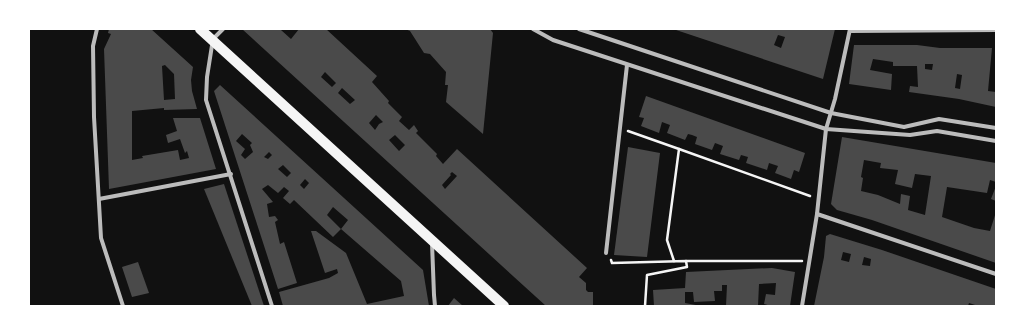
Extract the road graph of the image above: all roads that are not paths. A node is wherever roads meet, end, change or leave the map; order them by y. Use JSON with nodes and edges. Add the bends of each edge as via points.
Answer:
{"nodes":[{"id":1,"x":97,"y":29,"type":"edge"},
{"id":2,"x":200,"y":29,"type":"edge"},
{"id":3,"x":223,"y":29,"type":"edge"},
{"id":4,"x":533,"y":29,"type":"edge"},
{"id":5,"x":579,"y":29,"type":"edge"},
{"id":6,"x":850,"y":30,"type":"edge"},
{"id":7,"x":996,"y":30,"type":"edge"},
{"id":8,"x":213,"y":40,"type":"junction"},
{"id":9,"x":627,"y":65,"type":"junction"},
{"id":10,"x":831,"y":113,"type":"junction"},
{"id":11,"x":996,"y":128,"type":"edge"},
{"id":12,"x":826,"y":129,"type":"junction"},
{"id":13,"x":996,"y":141,"type":"edge"},
{"id":14,"x":231,"y":174,"type":"junction"},
{"id":15,"x":98,"y":199,"type":"junction"},
{"id":16,"x":817,"y":214,"type":"junction"},
{"id":17,"x":432,"y":239,"type":"junction"},
{"id":18,"x":606,"y":253,"type":"road end"},
{"id":19,"x":996,"y":274,"type":"edge"},
{"id":20,"x":123,"y":306,"type":"edge"},
{"id":21,"x":272,"y":306,"type":"edge"},
{"id":22,"x":436,"y":306,"type":"edge"},
{"id":23,"x":504,"y":306,"type":"edge"},
{"id":24,"x":802,"y":306,"type":"edge"}],
"edges":[{"from":1,"to":15,"type":"street","via":[[93,46]]},
{"from":2,"to":8,"type":"main road"},
{"from":3,"to":8,"type":"street"},
{"from":4,"to":9,"type":"street","via":[[552,40]]},
{"from":5,"to":10,"type":"street"},
{"from":6,"to":7,"type":"street"},
{"from":6,"to":10,"type":"street"},
{"from":8,"to":14,"type":"street","via":[[206,100]]},
{"from":8,"to":17,"type":"main road"},
{"from":9,"to":12,"type":"street"},
{"from":9,"to":18,"type":"street"},
{"from":10,"to":11,"type":"street","via":[[904,127],[939,119]]},
{"from":10,"to":12,"type":"street"},
{"from":12,"to":13,"type":"street","via":[[910,135],[937,132]]},
{"from":12,"to":16,"type":"street"},
{"from":14,"to":15,"type":"street"},
{"from":14,"to":21,"type":"street"},
{"from":15,"to":20,"type":"street","via":[[101,238]]},
{"from":16,"to":19,"type":"street"},
{"from":16,"to":24,"type":"street"},
{"from":17,"to":22,"type":"street"},
{"from":17,"to":23,"type":"main road"}]}
